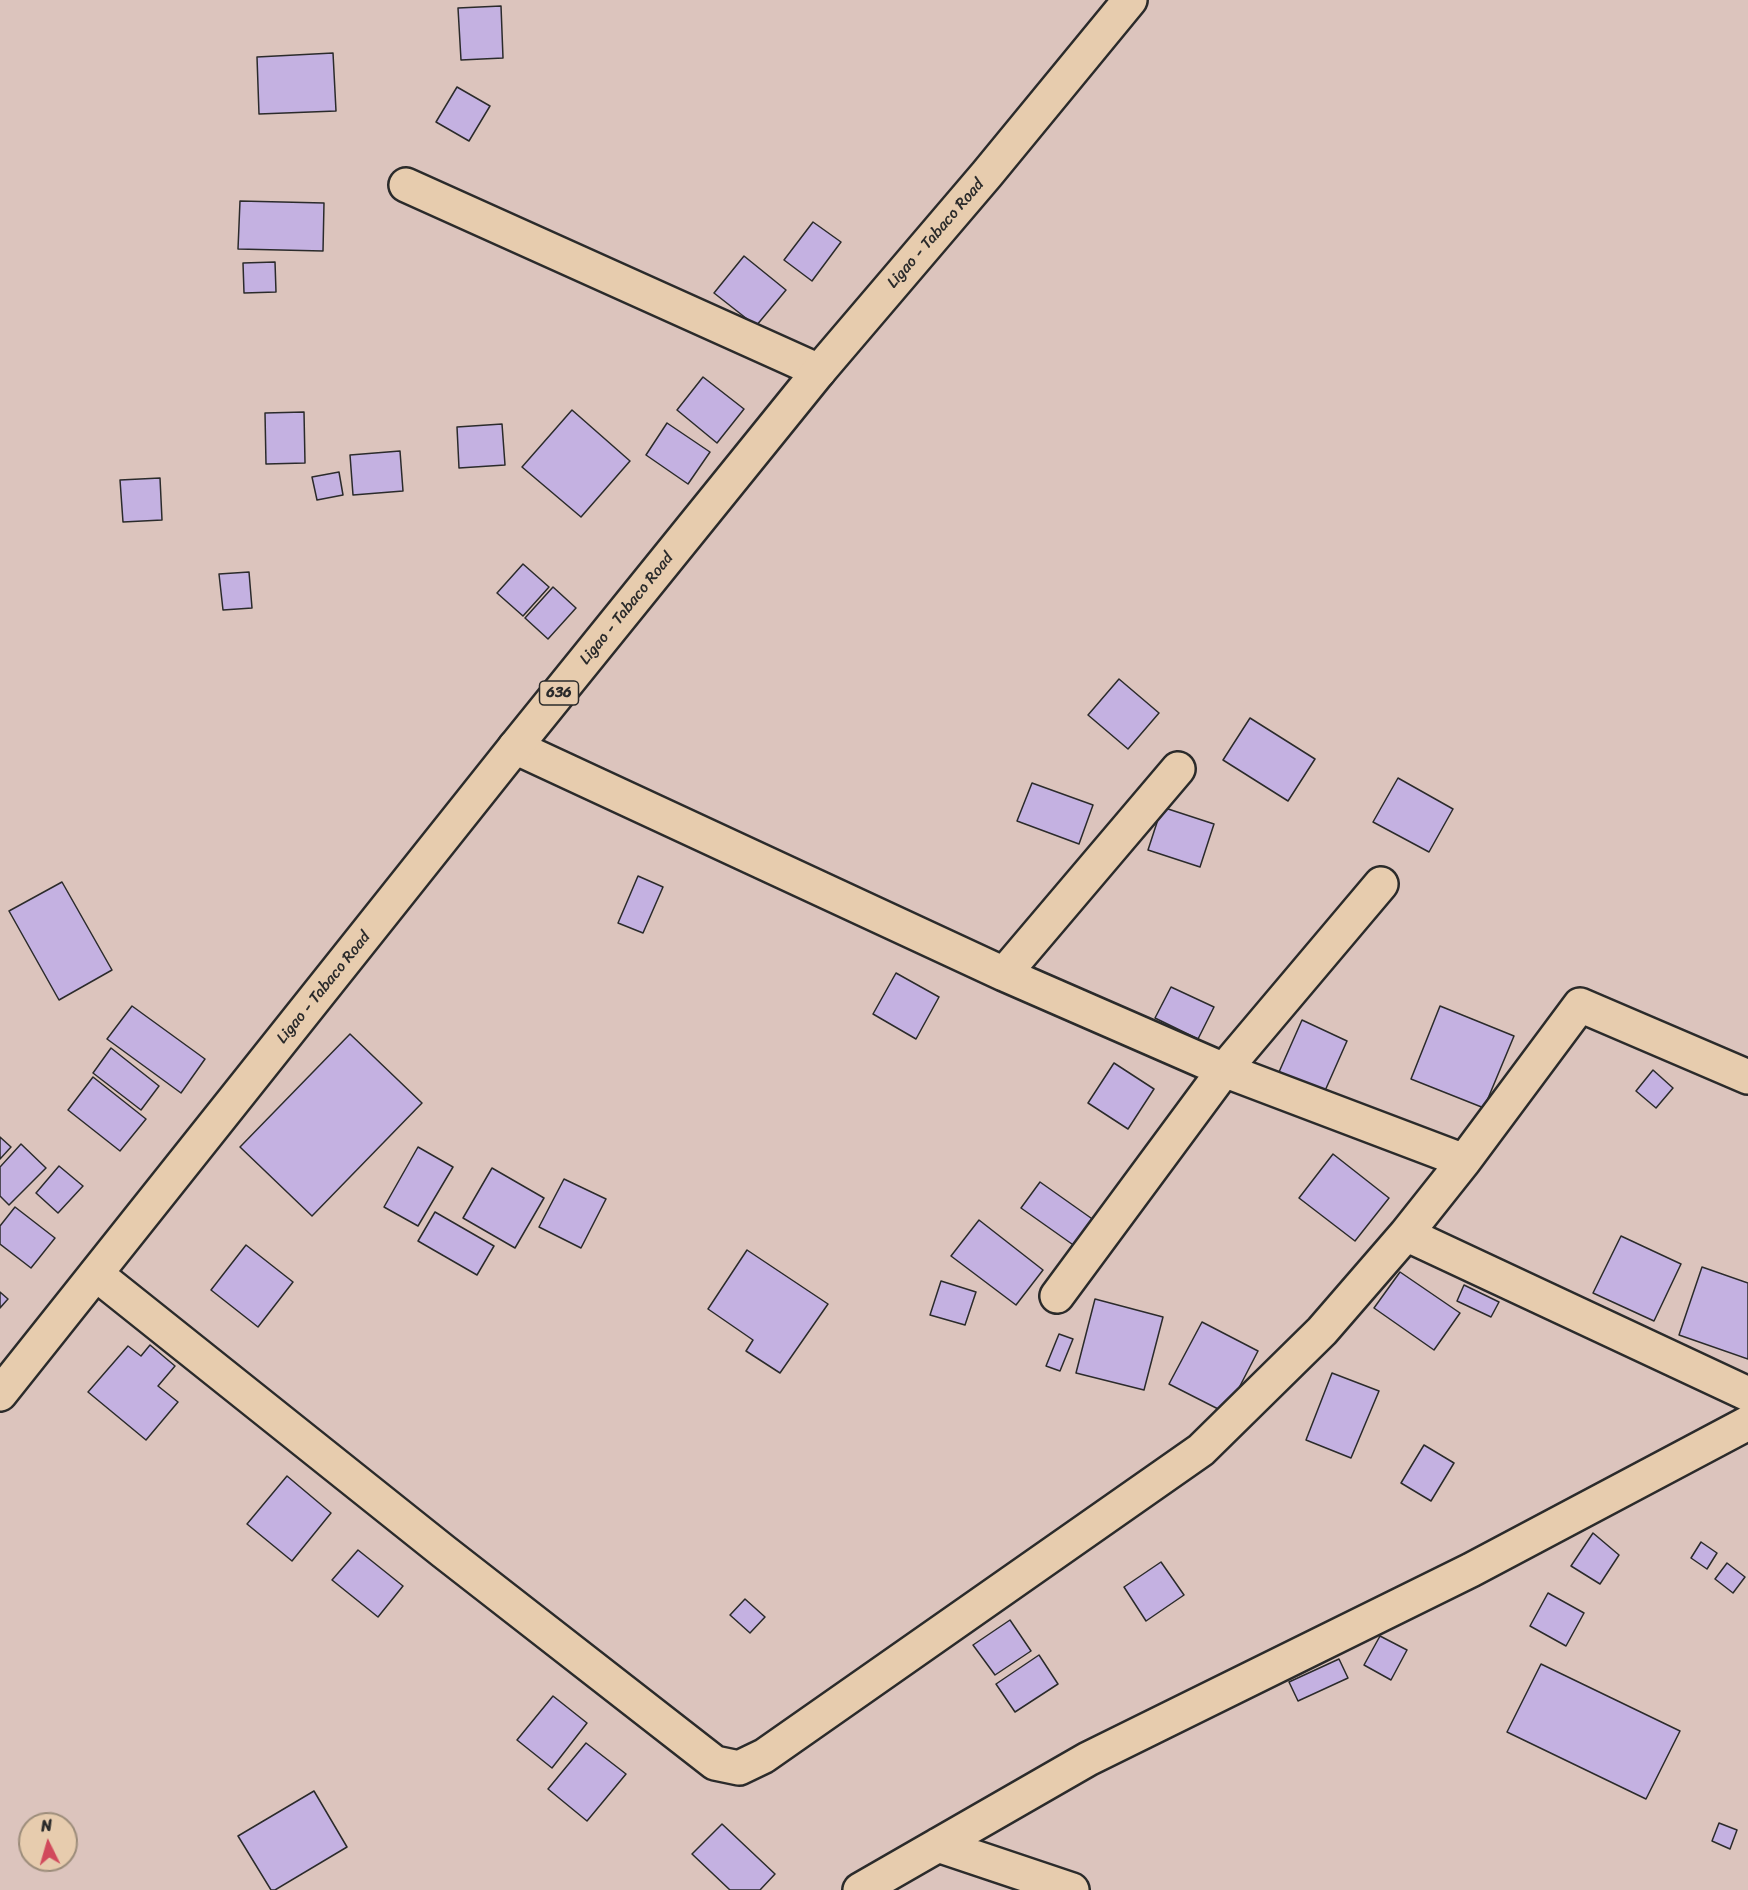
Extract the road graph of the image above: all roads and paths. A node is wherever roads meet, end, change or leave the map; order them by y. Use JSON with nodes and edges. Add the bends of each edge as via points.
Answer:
{"nodes":[{"id":1,"x":1130,"y":0,"type":"edge"},
{"id":2,"x":406,"y":185,"type":"dead end"},
{"id":3,"x":819,"y":371,"type":"junction"},
{"id":4,"x":516,"y":747,"type":"junction"},
{"id":5,"x":1178,"y":769,"type":"dead end"},
{"id":6,"x":1382,"y":884,"type":"dead end"},
{"id":7,"x":1004,"y":974,"type":"junction"},
{"id":8,"x":1224,"y":1070,"type":"junction"},
{"id":9,"x":1748,"y":1077,"type":"edge"},
{"id":10,"x":1464,"y":1161,"type":"junction"},
{"id":11,"x":1406,"y":1234,"type":"junction"},
{"id":12,"x":96,"y":1274,"type":"junction"},
{"id":13,"x":1057,"y":1296,"type":"dead end"},
{"id":14,"x":0,"y":1394,"type":"edge"},
{"id":15,"x":1748,"y":1394,"type":"edge"},
{"id":16,"x":1748,"y":1423,"type":"edge"},
{"id":17,"x":938,"y":1845,"type":"junction"},
{"id":18,"x":860,"y":1890,"type":"edge"},
{"id":19,"x":1072,"y":1890,"type":"edge"}],
"edges":[{"from":1,"to":3,"type":"street","name":"Ligao - Tabaco Road","number":"636"},
{"from":2,"to":3,"type":"street"},
{"from":3,"to":4,"type":"street","name":"Ligao - Tabaco Road","number":"636"},
{"from":4,"to":7,"type":"street"},
{"from":4,"to":12,"type":"street","name":"Ligao - Tabaco Road","number":"636"},
{"from":5,"to":7,"type":"street"},
{"from":6,"to":8,"type":"street"},
{"from":7,"to":8,"type":"street"},
{"from":8,"to":10,"type":"street"},
{"from":8,"to":13,"type":"street"},
{"from":9,"to":10,"type":"street","via":[[1580,1005]]},
{"from":10,"to":11,"type":"street"},
{"from":11,"to":12,"type":"street","via":[[1322,1331],[1201,1450],[764,1756],[739,1768],[715,1763]]},
{"from":11,"to":15,"type":"street"},
{"from":12,"to":14,"type":"street","name":"Ligao - Tabaco Road","number":"636"},
{"from":16,"to":17,"type":"street","via":[[1471,1570],[1088,1759]]},
{"from":17,"to":18,"type":"street"},
{"from":17,"to":19,"type":"street"}]}
